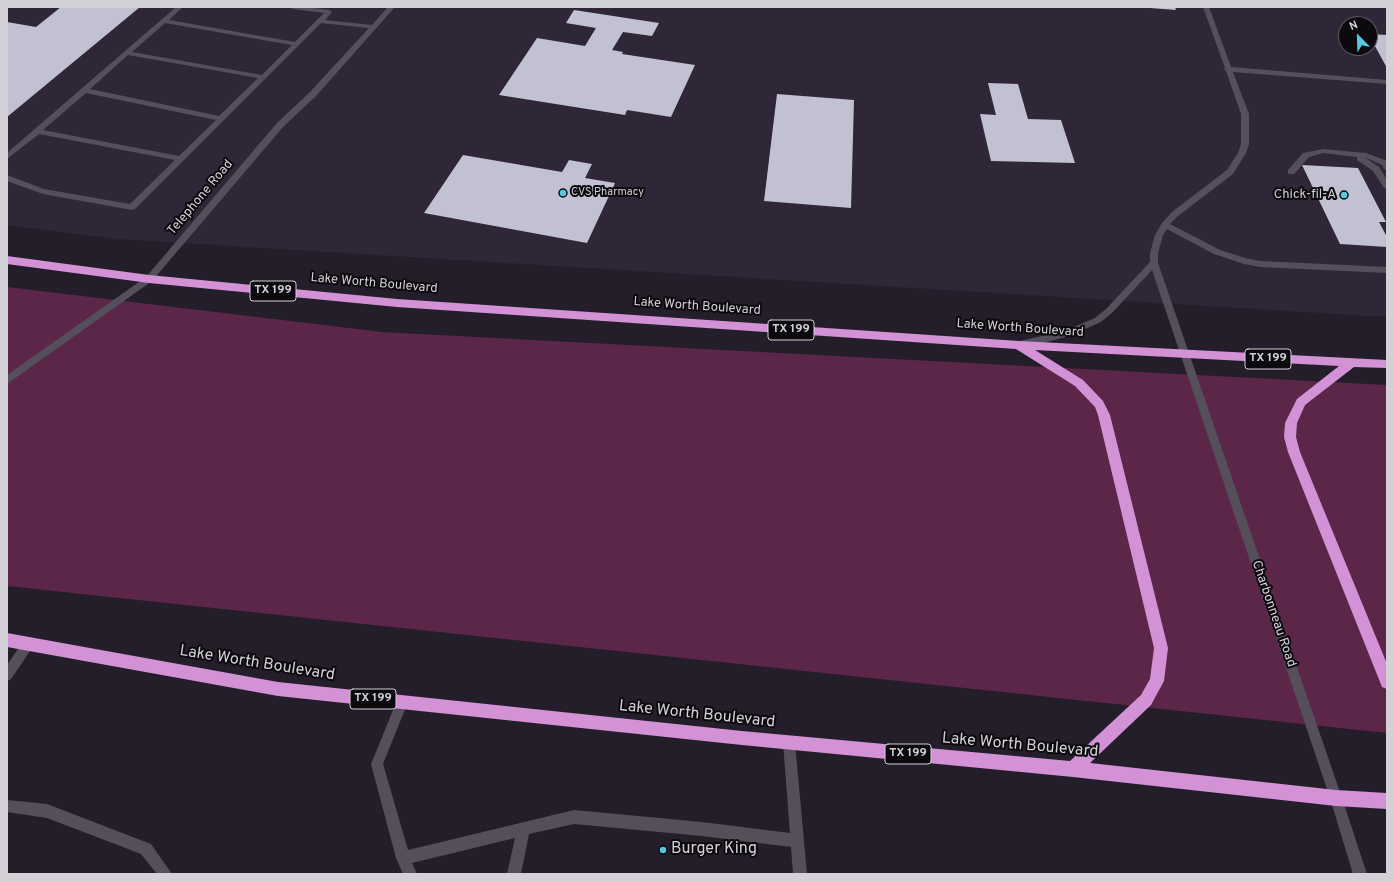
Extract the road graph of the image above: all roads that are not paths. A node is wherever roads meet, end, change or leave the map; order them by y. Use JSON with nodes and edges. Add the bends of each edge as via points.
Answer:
{"nodes":[{"id":1,"x":180,"y":7,"type":"edge"},
{"id":2,"x":293,"y":7,"type":"edge"},
{"id":3,"x":392,"y":7,"type":"edge"},
{"id":4,"x":1206,"y":7,"type":"edge"},
{"id":5,"x":163,"y":21,"type":"junction"},
{"id":6,"x":319,"y":21,"type":"junction"},
{"id":7,"x":374,"y":27,"type":"junction"},
{"id":8,"x":296,"y":44,"type":"junction"},
{"id":9,"x":127,"y":53,"type":"junction"},
{"id":10,"x":1227,"y":69,"type":"junction"},
{"id":11,"x":263,"y":77,"type":"junction"},
{"id":12,"x":1387,"y":82,"type":"edge"},
{"id":13,"x":84,"y":90,"type":"junction"},
{"id":14,"x":222,"y":119,"type":"junction"},
{"id":15,"x":37,"y":131,"type":"junction"},
{"id":16,"x":1349,"y":153,"type":"junction"},
{"id":17,"x":7,"y":157,"type":"edge"},
{"id":18,"x":181,"y":159,"type":"junction"},
{"id":19,"x":1387,"y":167,"type":"edge"},
{"id":20,"x":1290,"y":172,"type":"dead end"},
{"id":21,"x":7,"y":178,"type":"edge"},
{"id":22,"x":1387,"y":186,"type":"edge"},
{"id":23,"x":1165,"y":225,"type":"junction"},
{"id":24,"x":7,"y":260,"type":"edge"},
{"id":25,"x":1154,"y":263,"type":"junction"},
{"id":26,"x":1387,"y":270,"type":"edge"},
{"id":27,"x":149,"y":279,"type":"junction"},
{"id":28,"x":1019,"y":345,"type":"junction"},
{"id":29,"x":1185,"y":355,"type":"junction"},
{"id":30,"x":1351,"y":363,"type":"junction"},
{"id":31,"x":1387,"y":364,"type":"edge"},
{"id":32,"x":7,"y":380,"type":"edge"},
{"id":33,"x":7,"y":640,"type":"edge"},
{"id":34,"x":28,"y":644,"type":"junction"},
{"id":35,"x":7,"y":675,"type":"edge"},
{"id":36,"x":1387,"y":682,"type":"edge"},
{"id":37,"x":402,"y":702,"type":"junction"},
{"id":38,"x":789,"y":743,"type":"junction"},
{"id":39,"x":1073,"y":769,"type":"junction"},
{"id":40,"x":1336,"y":798,"type":"junction"},
{"id":41,"x":1387,"y":801,"type":"edge"},
{"id":42,"x":7,"y":806,"type":"edge"},
{"id":43,"x":524,"y":828,"type":"junction"},
{"id":44,"x":797,"y":841,"type":"junction"},
{"id":45,"x":403,"y":858,"type":"junction"},
{"id":46,"x":165,"y":874,"type":"edge"},
{"id":47,"x":410,"y":874,"type":"edge"},
{"id":48,"x":514,"y":874,"type":"edge"},
{"id":49,"x":800,"y":874,"type":"edge"},
{"id":50,"x":1360,"y":874,"type":"edge"}],
"edges":[{"from":1,"to":5,"type":"street"},
{"from":2,"to":6,"type":"street","via":[[329,12]]},
{"from":3,"to":7,"type":"street","name":"Telephone Road"},
{"from":4,"to":10,"type":"street"},
{"from":5,"to":8,"type":"street"},
{"from":5,"to":9,"type":"street"},
{"from":6,"to":7,"type":"street"},
{"from":6,"to":8,"type":"street"},
{"from":7,"to":27,"type":"street","name":"Telephone Road","via":[[313,94],[280,125]]},
{"from":8,"to":11,"type":"street"},
{"from":9,"to":11,"type":"street"},
{"from":9,"to":13,"type":"street"},
{"from":10,"to":12,"type":"street"},
{"from":10,"to":23,"type":"street","via":[[1245,114],[1246,135],[1242,153],[1233,168],[1221,180],[1175,214]]},
{"from":11,"to":14,"type":"street"},
{"from":13,"to":14,"type":"street"},
{"from":13,"to":15,"type":"street"},
{"from":14,"to":18,"type":"street"},
{"from":15,"to":17,"type":"street"},
{"from":15,"to":18,"type":"street"},
{"from":16,"to":19,"type":"street","via":[[1366,155],[1385,163]]},
{"from":16,"to":20,"type":"street","via":[[1314,152],[1301,159]]},
{"from":16,"to":22,"type":"street","via":[[1376,169]]},
{"from":18,"to":21,"type":"street","via":[[132,207],[43,191]]},
{"from":23,"to":25,"type":"street","via":[[1158,235]]},
{"from":23,"to":26,"type":"street","via":[[1217,252],[1244,261]]},
{"from":24,"to":27,"type":"highway","name":"Lake Worth Boulevard","number":"TX 199"},
{"from":25,"to":28,"type":"street","via":[[1098,320],[1069,333]]},
{"from":25,"to":29,"type":"street","name":"Charbonneau Road"},
{"from":27,"to":28,"type":"highway","name":"Lake Worth Boulevard","number":"TX 199","via":[[397,304]]},
{"from":27,"to":32,"type":"street","name":"Telephone Road"},
{"from":28,"to":29,"type":"highway","name":"Lake Worth Boulevard","number":"TX 199"},
{"from":28,"to":39,"type":"highway","via":[[1079,383],[1099,404],[1161,648],[1157,681],[1146,700]]},
{"from":29,"to":30,"type":"highway","name":"Lake Worth Boulevard","number":"TX 199"},
{"from":29,"to":40,"type":"street","name":"Charbonneau Road"},
{"from":30,"to":31,"type":"highway","name":"Lake Worth Boulevard","number":"TX 199"},
{"from":30,"to":36,"type":"highway","via":[[1301,402],[1294,412],[1290,437]]},
{"from":33,"to":34,"type":"highway","name":"Lake Worth Boulevard","number":"TX 199"},
{"from":34,"to":35,"type":"street"},
{"from":34,"to":37,"type":"highway","name":"Lake Worth Boulevard","number":"TX 199","via":[[278,689]]},
{"from":37,"to":38,"type":"highway","name":"Lake Worth Boulevard","number":"TX 199"},
{"from":37,"to":45,"type":"street","via":[[377,764]]},
{"from":38,"to":39,"type":"highway","name":"Lake Worth Boulevard","number":"TX 199"},
{"from":38,"to":44,"type":"street"},
{"from":39,"to":40,"type":"highway","name":"Lake Worth Boulevard","number":"TX 199"},
{"from":40,"to":41,"type":"highway","name":"Lake Worth Boulevard","number":"TX 199"},
{"from":40,"to":50,"type":"street","name":"Charbonneau Road"},
{"from":42,"to":46,"type":"street","via":[[47,811],[146,849]]},
{"from":43,"to":44,"type":"street","via":[[574,817]]},
{"from":43,"to":45,"type":"street"},
{"from":43,"to":48,"type":"street"},
{"from":44,"to":49,"type":"street"},
{"from":45,"to":47,"type":"street"}]}
